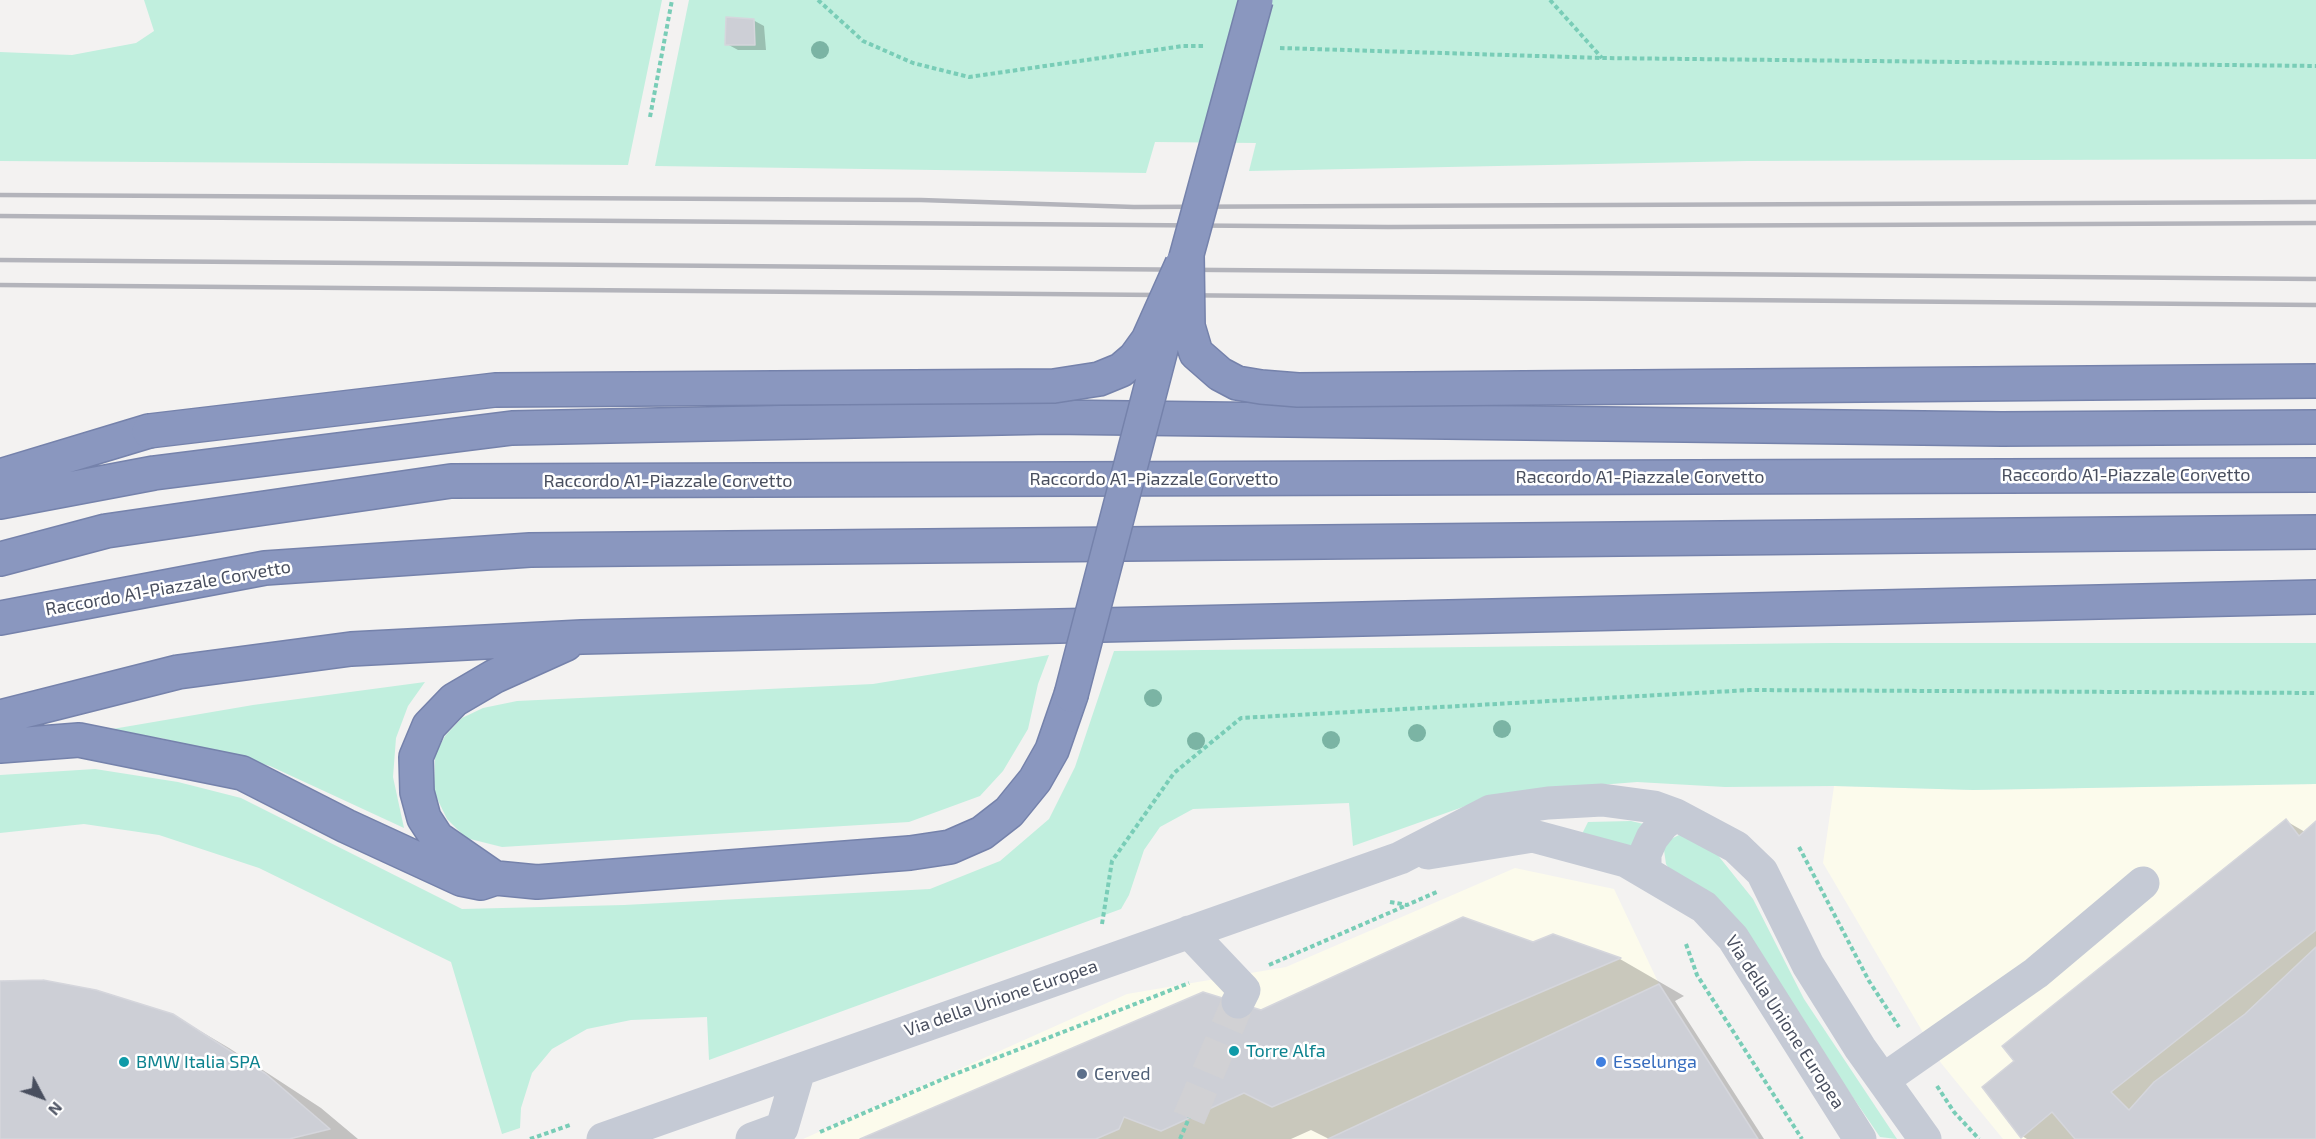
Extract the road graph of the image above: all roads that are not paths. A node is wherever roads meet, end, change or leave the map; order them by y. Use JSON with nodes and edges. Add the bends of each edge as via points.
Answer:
{"nodes":[{"id":1,"x":1256,"y":0,"type":"edge"},
{"id":2,"x":1187,"y":254,"type":"junction"},
{"id":3,"x":2316,"y":381,"type":"edge"},
{"id":4,"x":2316,"y":428,"type":"edge"},
{"id":5,"x":2316,"y":475,"type":"edge"},
{"id":6,"x":0,"y":476,"type":"edge"},
{"id":7,"x":0,"y":502,"type":"edge"},
{"id":8,"x":2316,"y":532,"type":"edge"},
{"id":9,"x":0,"y":559,"type":"edge"},
{"id":10,"x":2316,"y":597,"type":"edge"},
{"id":11,"x":0,"y":618,"type":"edge"},
{"id":12,"x":582,"y":637,"type":"junction"},
{"id":13,"x":0,"y":717,"type":"edge"},
{"id":14,"x":0,"y":747,"type":"edge"},
{"id":15,"x":1676,"y":815,"type":"junction"},
{"id":16,"x":1400,"y":858,"type":"junction"},
{"id":17,"x":1646,"y":870,"type":"junction"},
{"id":18,"x":496,"y":878,"type":"junction"},
{"id":19,"x":2143,"y":883,"type":"dead end"},
{"id":20,"x":1189,"y":932,"type":"junction"},
{"id":21,"x":1241,"y":996,"type":"road end"},
{"id":22,"x":799,"y":1070,"type":"junction"},
{"id":23,"x":1883,"y":1080,"type":"junction"},
{"id":24,"x":623,"y":1136,"type":"edge"},
{"id":25,"x":752,"y":1139,"type":"edge"},
{"id":26,"x":1860,"y":1139,"type":"edge"},
{"id":27,"x":1925,"y":1139,"type":"edge"}],
"edges":[{"from":1,"to":2,"type":"highway","bridge":true},
{"from":2,"to":3,"type":"highway","bridge":true,"via":[[1188,326],[1196,353],[1237,383],[1261,387],[1298,390]]},
{"from":2,"to":6,"type":"highway","bridge":true,"via":[[1148,340],[1121,370],[1100,379],[1054,386],[495,390],[149,431]]},
{"from":2,"to":18,"type":"highway","bridge":true,"via":[[1071,694],[1052,750],[1035,780],[1009,812],[982,833],[950,847],[910,853],[537,882]]},
{"from":4,"to":7,"type":"highway","via":[[2002,429],[1050,417],[512,428],[154,473]]},
{"from":5,"to":9,"type":"highway","name":"Raccordo A1-Piazzale Corvetto","via":[[451,482],[106,531]]},
{"from":8,"to":11,"type":"highway","name":"Raccordo A1-Piazzale Corvetto","via":[[530,550],[265,568]]},
{"from":10,"to":12,"type":"highway"},
{"from":12,"to":13,"type":"highway","via":[[351,649],[178,672]]},
{"from":12,"to":18,"type":"highway","via":[[495,676],[454,700],[429,726],[416,757],[417,792],[424,818],[437,838]]},
{"from":14,"to":18,"type":"highway","via":[[80,740],[242,772],[346,826],[462,879],[481,883]]},
{"from":15,"to":16,"type":"street","name":"Via della Unione Europea","via":[[1654,807],[1602,800],[1491,811]]},
{"from":15,"to":17,"type":"street","via":[[1652,838],[1645,854]]},
{"from":15,"to":23,"type":"street","name":"Via della Unione Europea","via":[[1736,847],[1762,872],[1808,965]]},
{"from":16,"to":17,"type":"street","name":"Via della Unione Europea","via":[[1533,836],[1599,852]]},
{"from":16,"to":20,"type":"street","name":"Via della Unione Europea"},
{"from":17,"to":26,"type":"street","name":"Via della Unione Europea","via":[[1704,908],[1733,938]]},
{"from":19,"to":23,"type":"street","via":[[2036,973]]},
{"from":20,"to":21,"type":"street"},
{"from":20,"to":22,"type":"street","name":"Via della Unione Europea"},
{"from":22,"to":24,"type":"street","name":"Via della Unione Europea"},
{"from":22,"to":25,"type":"street","via":[[782,1128]]},
{"from":23,"to":27,"type":"street","name":"Via della Unione Europea"}]}
